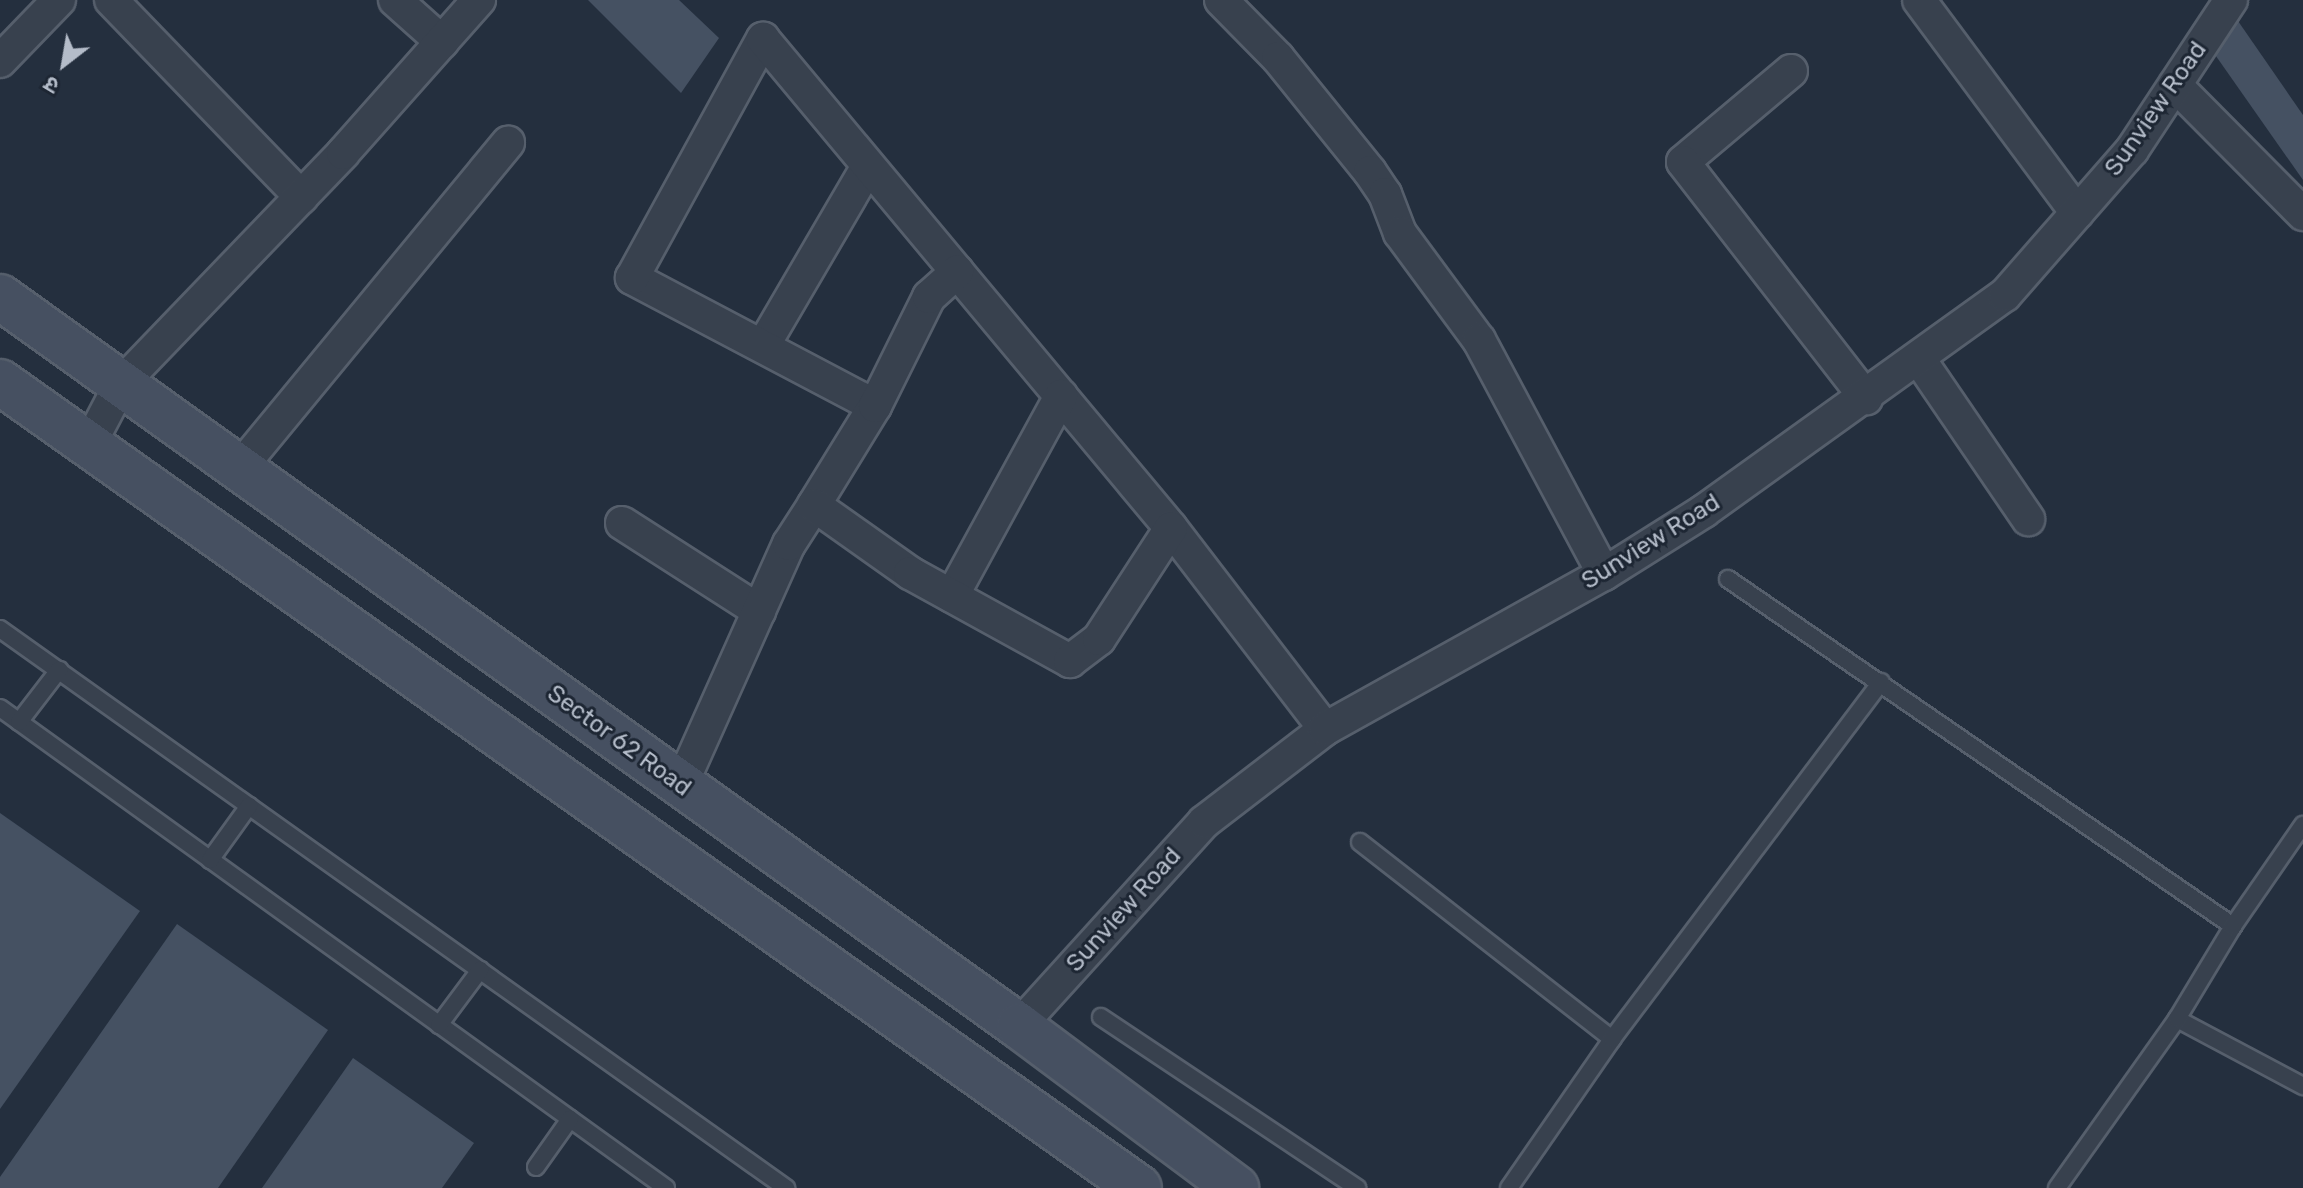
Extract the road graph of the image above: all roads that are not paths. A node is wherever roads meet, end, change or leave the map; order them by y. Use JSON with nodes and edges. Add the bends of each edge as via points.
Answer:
{"nodes":[{"id":1,"x":59,"y":0,"type":"edge"},
{"id":2,"x":111,"y":0,"type":"edge"},
{"id":3,"x":395,"y":0,"type":"edge"},
{"id":4,"x":479,"y":0,"type":"edge"},
{"id":5,"x":1221,"y":0,"type":"edge"},
{"id":6,"x":1919,"y":0,"type":"edge"},
{"id":7,"x":2231,"y":0,"type":"edge"},
{"id":8,"x":442,"y":42,"type":"junction"},
{"id":9,"x":0,"y":61,"type":"edge"},
{"id":10,"x":1791,"y":71,"type":"dead end"},
{"id":11,"x":2175,"y":85,"type":"junction"},
{"id":12,"x":508,"y":143,"type":"dead end"},
{"id":13,"x":868,"y":166,"type":"junction"},
{"id":14,"x":301,"y":197,"type":"junction"},
{"id":15,"x":2077,"y":213,"type":"junction"},
{"id":16,"x":2303,"y":214,"type":"edge"},
{"id":17,"x":957,"y":272,"type":"junction"},
{"id":18,"x":0,"y":297,"type":"edge"},
{"id":19,"x":763,"y":346,"type":"junction"},
{"id":20,"x":1919,"y":359,"type":"junction"},
{"id":21,"x":0,"y":382,"type":"edge"},
{"id":22,"x":121,"y":384,"type":"junction"},
{"id":23,"x":1061,"y":396,"type":"junction"},
{"id":24,"x":1866,"y":398,"type":"junction"},
{"id":25,"x":875,"y":406,"type":"junction"},
{"id":26,"x":89,"y":445,"type":"junction"},
{"id":27,"x":239,"y":469,"type":"junction"},
{"id":28,"x":814,"y":505,"type":"junction"},
{"id":29,"x":2028,"y":519,"type":"dead end"},
{"id":30,"x":622,"y":523,"type":"dead end"},
{"id":31,"x":1171,"y":528,"type":"junction"},
{"id":32,"x":1604,"y":574,"type":"junction"},
{"id":33,"x":1728,"y":579,"type":"dead end"},
{"id":34,"x":952,"y":596,"type":"junction"},
{"id":35,"x":759,"y":611,"type":"junction"},
{"id":36,"x":0,"y":629,"type":"edge"},
{"id":37,"x":59,"y":670,"type":"junction"},
{"id":38,"x":1881,"y":682,"type":"junction"},
{"id":39,"x":0,"y":708,"type":"edge"},
{"id":40,"x":19,"y":722,"type":"junction"},
{"id":41,"x":1325,"y":729,"type":"junction"},
{"id":42,"x":681,"y":785,"type":"junction"},
{"id":43,"x":249,"y":806,"type":"junction"},
{"id":44,"x":2303,"y":825,"type":"edge"},
{"id":45,"x":1360,"y":842,"type":"dead end"},
{"id":46,"x":210,"y":860,"type":"junction"},
{"id":47,"x":2233,"y":926,"type":"junction"},
{"id":48,"x":480,"y":970,"type":"junction"},
{"id":49,"x":975,"y":996,"type":"junction"},
{"id":50,"x":1101,"y":1017,"type":"dead end"},
{"id":51,"x":2177,"y":1019,"type":"junction"},
{"id":52,"x":439,"y":1025,"type":"junction"},
{"id":53,"x":1019,"y":1026,"type":"junction"},
{"id":54,"x":1612,"y":1039,"type":"junction"},
{"id":55,"x":940,"y":1047,"type":"junction"},
{"id":56,"x":2303,"y":1086,"type":"edge"},
{"id":57,"x":570,"y":1119,"type":"junction"},
{"id":58,"x":536,"y":1167,"type":"dead end"},
{"id":59,"x":666,"y":1188,"type":"edge"},
{"id":60,"x":786,"y":1188,"type":"edge"},
{"id":61,"x":1139,"y":1188,"type":"edge"},
{"id":62,"x":1236,"y":1188,"type":"edge"},
{"id":63,"x":1357,"y":1188,"type":"edge"},
{"id":64,"x":1509,"y":1188,"type":"edge"},
{"id":65,"x":2057,"y":1188,"type":"edge"}],
"edges":[{"from":1,"to":9,"type":"street"},
{"from":2,"to":14,"type":"street"},
{"from":3,"to":8,"type":"street"},
{"from":4,"to":8,"type":"street"},
{"from":5,"to":32,"type":"street","via":[[1278,58],[1385,194],[1400,233],[1479,340]]},
{"from":6,"to":15,"type":"street"},
{"from":7,"to":11,"type":"street","name":"Sunview Road"},
{"from":8,"to":14,"type":"street"},
{"from":10,"to":24,"type":"street","via":[[1683,162]]},
{"from":11,"to":15,"type":"street","name":"Sunview Road","via":[[2132,150]]},
{"from":11,"to":16,"type":"street"},
{"from":12,"to":27,"type":"street"},
{"from":13,"to":17,"type":"street"},
{"from":13,"to":19,"type":"street"},
{"from":13,"to":19,"type":"street","via":[[763,39],[632,278]]},
{"from":14,"to":22,"type":"street"},
{"from":15,"to":20,"type":"street","name":"Sunview Road","via":[[2005,295]]},
{"from":17,"to":23,"type":"street"},
{"from":17,"to":25,"type":"street","via":[[929,297]]},
{"from":18,"to":22,"type":"street","name":"Sector 62 Road"},
{"from":19,"to":25,"type":"street"},
{"from":20,"to":24,"type":"street","name":"Sunview Road"},
{"from":20,"to":29,"type":"street"},
{"from":21,"to":26,"type":"street"},
{"from":22,"to":26,"type":"street"},
{"from":22,"to":27,"type":"street","name":"Sector 62 Road"},
{"from":23,"to":31,"type":"street"},
{"from":23,"to":34,"type":"street"},
{"from":24,"to":32,"type":"street","name":"Sunview Road"},
{"from":25,"to":28,"type":"street"},
{"from":26,"to":55,"type":"street"},
{"from":27,"to":42,"type":"street","name":"Sector 62 Road"},
{"from":28,"to":34,"type":"street"},
{"from":28,"to":35,"type":"street","via":[[789,544]]},
{"from":30,"to":35,"type":"street"},
{"from":31,"to":34,"type":"street","via":[[1099,639],[1070,661]]},
{"from":31,"to":41,"type":"street"},
{"from":32,"to":41,"type":"street","name":"Sunview Road"},
{"from":33,"to":38,"type":"lane"},
{"from":35,"to":42,"type":"street"},
{"from":36,"to":37,"type":"lane"},
{"from":37,"to":40,"type":"lane"},
{"from":37,"to":43,"type":"lane"},
{"from":38,"to":47,"type":"lane"},
{"from":38,"to":54,"type":"lane"},
{"from":39,"to":40,"type":"lane"},
{"from":40,"to":46,"type":"lane"},
{"from":41,"to":53,"type":"street","name":"Sunview Road","via":[[1204,822]]},
{"from":42,"to":49,"type":"street","name":"Sector 62 Road"},
{"from":43,"to":46,"type":"lane"},
{"from":43,"to":48,"type":"lane"},
{"from":44,"to":47,"type":"lane"},
{"from":45,"to":54,"type":"lane"},
{"from":46,"to":52,"type":"lane"},
{"from":47,"to":51,"type":"lane"},
{"from":48,"to":52,"type":"lane"},
{"from":48,"to":60,"type":"lane"},
{"from":49,"to":53,"type":"street","name":"Sector 62 Road"},
{"from":49,"to":55,"type":"street"},
{"from":50,"to":63,"type":"lane"},
{"from":51,"to":56,"type":"lane"},
{"from":51,"to":65,"type":"lane"},
{"from":52,"to":57,"type":"lane"},
{"from":53,"to":62,"type":"street","name":"Sector 62 Road"},
{"from":54,"to":64,"type":"lane"},
{"from":55,"to":61,"type":"street"},
{"from":57,"to":58,"type":"lane"},
{"from":57,"to":59,"type":"lane"}]}
